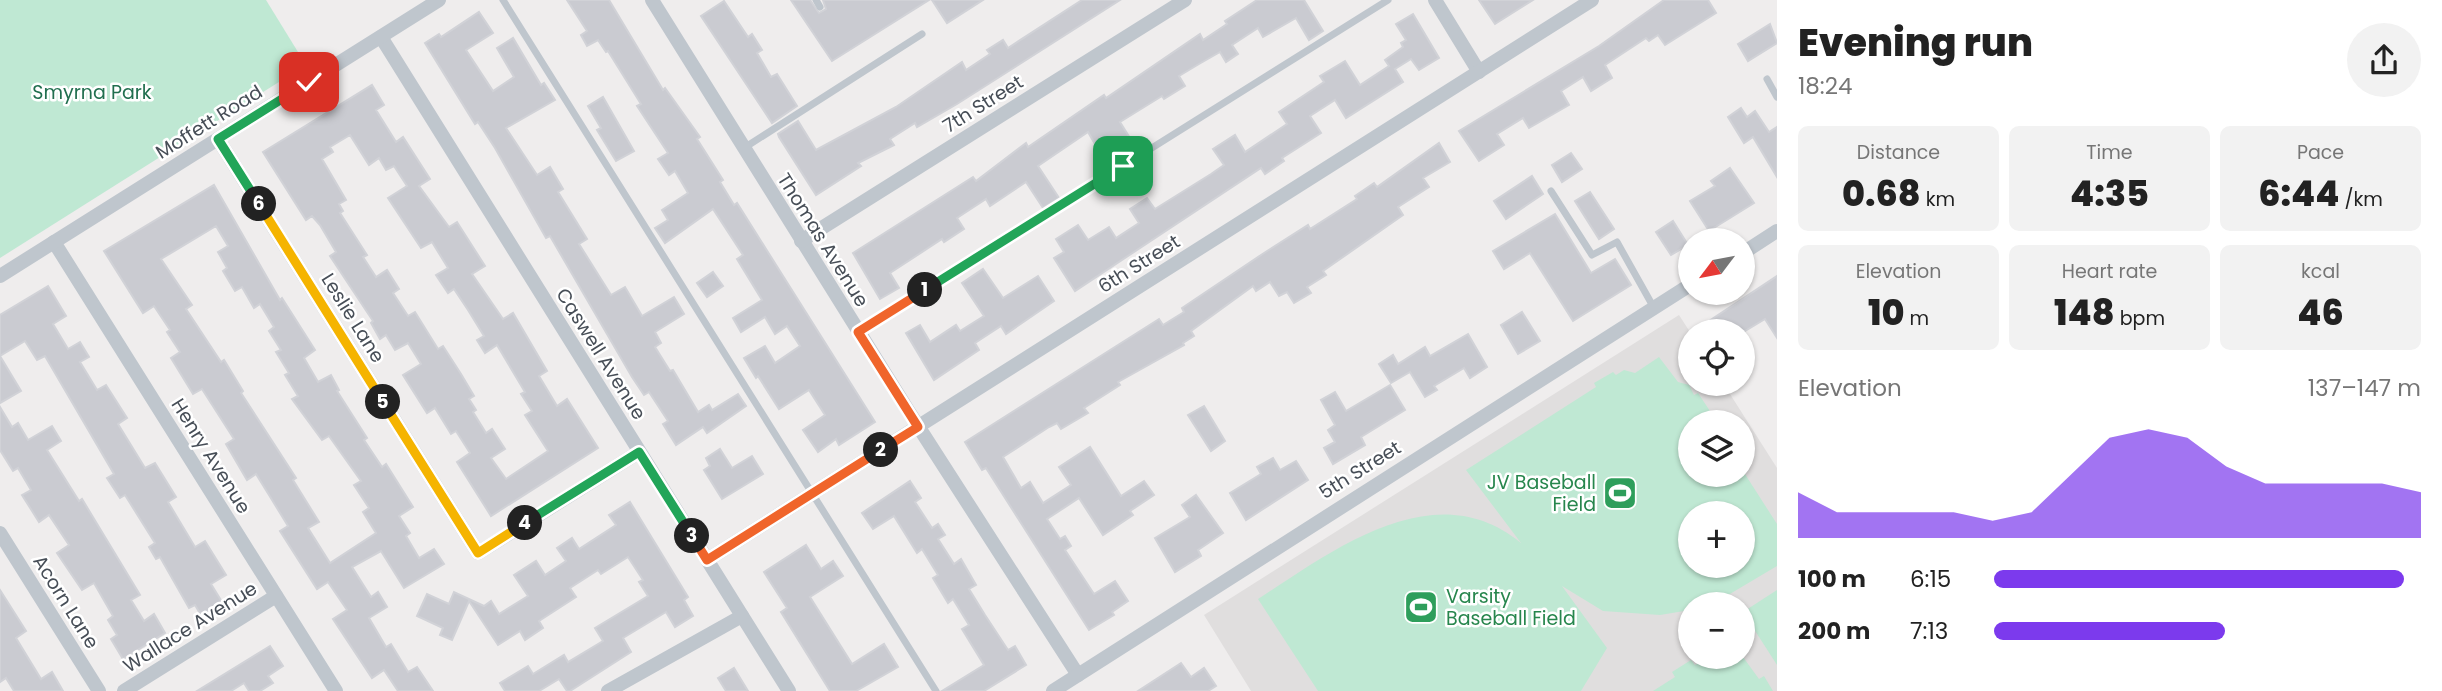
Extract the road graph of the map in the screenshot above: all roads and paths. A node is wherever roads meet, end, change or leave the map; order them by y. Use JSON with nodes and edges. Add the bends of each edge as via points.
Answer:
{"nodes":[{"id":1,"x":439,"y":0,"type":"edge"},
{"id":2,"x":503,"y":0,"type":"edge"},
{"id":3,"x":652,"y":0,"type":"edge"},
{"id":4,"x":1185,"y":0,"type":"edge"},
{"id":5,"x":1388,"y":0,"type":"edge"},
{"id":6,"x":1435,"y":0,"type":"edge"},
{"id":7,"x":1592,"y":0,"type":"edge"},
{"id":8,"x":922,"y":34,"type":"dead end"},
{"id":9,"x":381,"y":37,"type":"junction"},
{"id":10,"x":1479,"y":72,"type":"junction"},
{"id":11,"x":1767,"y":79,"type":"dead end"},
{"id":12,"x":1777,"y":97,"type":"edge"},
{"id":13,"x":218,"y":139,"type":"junction"},
{"id":14,"x":744,"y":148,"type":"junction"},
{"id":15,"x":1551,"y":191,"type":"dead end"},
{"id":16,"x":1777,"y":231,"type":"edge"},
{"id":17,"x":801,"y":241,"type":"junction"},
{"id":18,"x":54,"y":242,"type":"junction"},
{"id":19,"x":1755,"y":245,"type":"edge"},
{"id":20,"x":0,"y":276,"type":"edge"},
{"id":21,"x":1678,"y":293,"type":"edge"},
{"id":22,"x":1654,"y":308,"type":"junction"},
{"id":23,"x":858,"y":332,"type":"junction"},
{"id":24,"x":918,"y":427,"type":"junction"},
{"id":25,"x":639,"y":452,"type":"junction"},
{"id":26,"x":813,"y":494,"type":"junction"},
{"id":27,"x":0,"y":533,"type":"edge"},
{"id":28,"x":707,"y":560,"type":"junction"},
{"id":29,"x":276,"y":596,"type":"junction"},
{"id":30,"x":742,"y":617,"type":"junction"},
{"id":31,"x":1078,"y":675,"type":"junction"},
{"id":32,"x":99,"y":691,"type":"edge"},
{"id":33,"x":124,"y":691,"type":"edge"},
{"id":34,"x":336,"y":691,"type":"edge"},
{"id":35,"x":608,"y":691,"type":"edge"},
{"id":36,"x":789,"y":691,"type":"edge"},
{"id":37,"x":936,"y":691,"type":"edge"},
{"id":38,"x":1052,"y":691,"type":"edge"}],
"edges":[{"from":1,"to":9,"type":"street","name":"Moffett Road"},
{"from":2,"to":26,"type":"lane"},
{"from":3,"to":14,"type":"street","name":"Thomas Avenue"},
{"from":4,"to":17,"type":"street","name":"7th Street"},
{"from":5,"to":23,"type":"lane"},
{"from":6,"to":10,"type":"street"},
{"from":7,"to":10,"type":"street","name":"6th Street"},
{"from":8,"to":14,"type":"lane"},
{"from":9,"to":13,"type":"street","name":"Moffett Road"},
{"from":9,"to":25,"type":"street","name":"Caswell Avenue"},
{"from":10,"to":24,"type":"street","name":"6th Street"},
{"from":11,"to":12,"type":"lane"},
{"from":13,"to":18,"type":"street","name":"Moffett Road"},
{"from":13,"to":25,"type":"street","name":"Leslie Lane","via":[[478,553]]},
{"from":14,"to":17,"type":"street","name":"Thomas Avenue"},
{"from":15,"to":22,"type":"lane","via":[[1592,255],[1617,242]]},
{"from":16,"to":19,"type":"street"},
{"from":17,"to":23,"type":"street","name":"Thomas Avenue"},
{"from":18,"to":20,"type":"street","name":"Moffett Road"},
{"from":18,"to":29,"type":"street","name":"Henry Avenue"},
{"from":21,"to":22,"type":"street","name":"5th Street"},
{"from":22,"to":31,"type":"street","name":"5th Street"},
{"from":23,"to":24,"type":"street","name":"Thomas Avenue"},
{"from":24,"to":26,"type":"street","name":"6th Street"},
{"from":24,"to":31,"type":"street","name":"Thomas Avenue"},
{"from":25,"to":28,"type":"street","name":"Caswell Avenue"},
{"from":26,"to":28,"type":"street","name":"6th Street"},
{"from":26,"to":37,"type":"lane"},
{"from":27,"to":32,"type":"street","name":"Acorn Lane"},
{"from":28,"to":30,"type":"street","name":"Caswell Avenue"},
{"from":29,"to":33,"type":"street","name":"Wallace Avenue"},
{"from":29,"to":34,"type":"street","name":"Henry Avenue"},
{"from":30,"to":35,"type":"street"},
{"from":30,"to":36,"type":"street","name":"Caswell Avenue"},
{"from":31,"to":38,"type":"street","name":"5th Street"}]}
